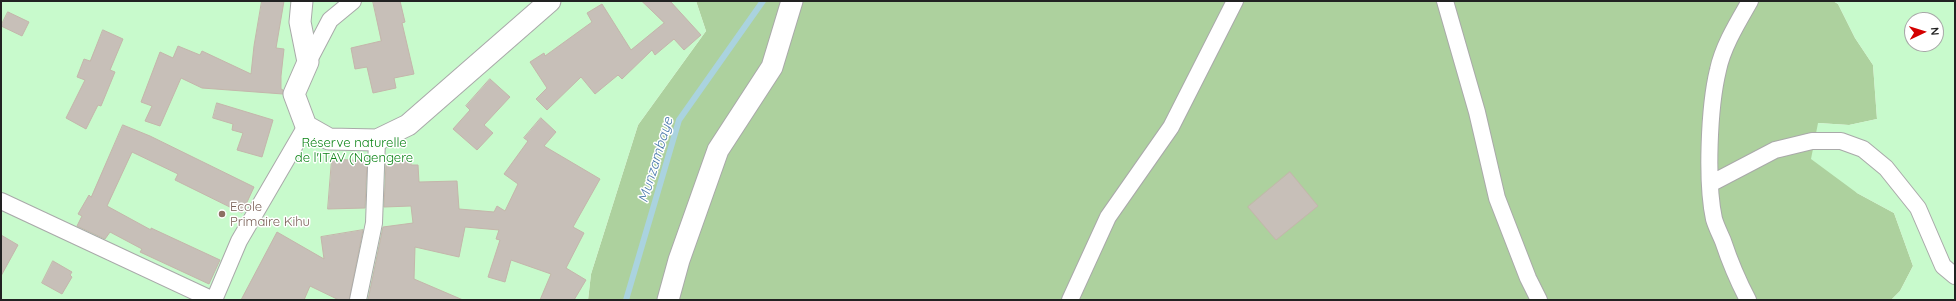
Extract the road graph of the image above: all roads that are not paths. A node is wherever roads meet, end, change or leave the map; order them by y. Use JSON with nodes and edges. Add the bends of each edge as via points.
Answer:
{"nodes":[{"id":1,"x":302,"y":1,"type":"edge"},
{"id":2,"x":353,"y":1,"type":"edge"},
{"id":3,"x":550,"y":1,"type":"edge"},
{"id":4,"x":792,"y":1,"type":"edge"},
{"id":5,"x":1235,"y":1,"type":"edge"},
{"id":6,"x":1445,"y":1,"type":"edge"},
{"id":7,"x":1750,"y":1,"type":"edge"},
{"id":8,"x":308,"y":62,"type":"junction"},
{"id":9,"x":306,"y":126,"type":"junction"},
{"id":10,"x":377,"y":140,"type":"junction"},
{"id":11,"x":1710,"y":184,"type":"junction"},
{"id":12,"x":1,"y":201,"type":"edge"},
{"id":13,"x":1955,"y":276,"type":"edge"},
{"id":14,"x":213,"y":300,"type":"edge"},
{"id":15,"x":358,"y":300,"type":"edge"},
{"id":16,"x":668,"y":300,"type":"edge"},
{"id":17,"x":1070,"y":300,"type":"edge"},
{"id":18,"x":1539,"y":300,"type":"edge"},
{"id":19,"x":1748,"y":300,"type":"edge"}],
"edges":[{"from":1,"to":8,"type":"street","via":[[300,22]]},
{"from":2,"to":8,"type":"street","via":[[330,20]]},
{"from":3,"to":10,"type":"street","via":[[408,125]]},
{"from":4,"to":16,"type":"street","via":[[772,66],[718,150],[679,260]]},
{"from":5,"to":17,"type":"street","via":[[1171,127],[1108,217]]},
{"from":6,"to":18,"type":"street","via":[[1477,112],[1497,198]]},
{"from":7,"to":11,"type":"street","via":[[1718,68],[1711,119]]},
{"from":8,"to":9,"type":"street","via":[[294,94]]},
{"from":9,"to":10,"type":"street","via":[[330,140]]},
{"from":9,"to":14,"type":"street","via":[[239,241]]},
{"from":10,"to":15,"type":"street","via":[[374,223]]},
{"from":11,"to":13,"type":"street","via":[[1775,150],[1812,141],[1841,140],[1849,143],[1863,149],[1891,174],[1918,208],[1943,266]]},
{"from":11,"to":19,"type":"street","via":[[1714,219]]},
{"from":12,"to":14,"type":"street"}]}
